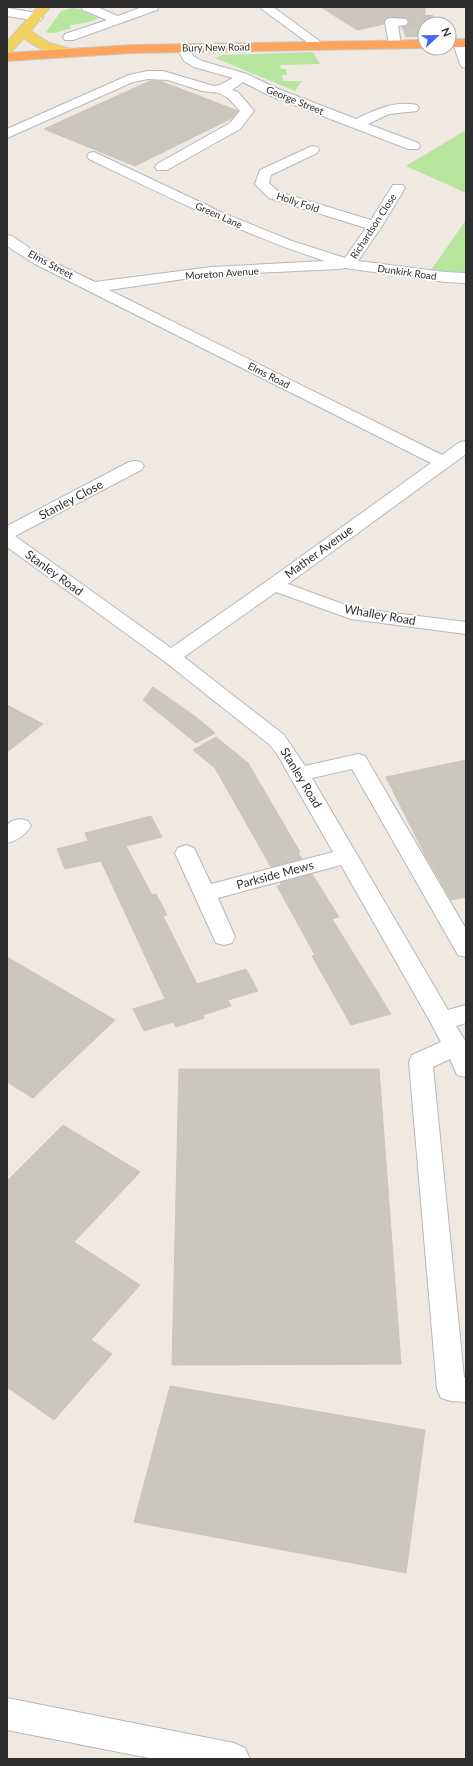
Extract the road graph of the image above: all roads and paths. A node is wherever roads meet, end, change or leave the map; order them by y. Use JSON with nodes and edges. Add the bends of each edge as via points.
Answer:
{"nodes":[{"id":1,"x":87,"y":7,"type":"edge"},
{"id":2,"x":153,"y":7,"type":"edge"},
{"id":3,"x":286,"y":7,"type":"edge"},
{"id":4,"x":268,"y":9,"type":"edge"},
{"id":5,"x":7,"y":12,"type":"edge"},
{"id":6,"x":40,"y":12,"type":"edge"},
{"id":7,"x":118,"y":20,"type":"junction"},
{"id":8,"x":402,"y":22,"type":"tunnel mouth"},
{"id":9,"x":24,"y":32,"type":"junction"},
{"id":10,"x":69,"y":37,"type":"dead end"},
{"id":11,"x":458,"y":43,"type":"edge"},
{"id":12,"x":395,"y":44,"type":"junction"},
{"id":13,"x":417,"y":44,"type":"edge"},
{"id":14,"x":319,"y":45,"type":"junction"},
{"id":15,"x":183,"y":48,"type":"junction"},
{"id":16,"x":7,"y":49,"type":"edge"},
{"id":17,"x":68,"y":52,"type":"junction"},
{"id":18,"x":7,"y":57,"type":"edge"},
{"id":19,"x":466,"y":64,"type":"edge"},
{"id":20,"x":242,"y":78,"type":"junction"},
{"id":21,"x":224,"y":90,"type":"junction"},
{"id":22,"x":412,"y":108,"type":"dead end"},
{"id":23,"x":357,"y":124,"type":"junction"},
{"id":24,"x":7,"y":134,"type":"edge"},
{"id":25,"x":413,"y":146,"type":"dead end"},
{"id":26,"x":312,"y":150,"type":"dead end"},
{"id":27,"x":94,"y":156,"type":"dead end"},
{"id":28,"x":162,"y":167,"type":"dead end"},
{"id":29,"x":398,"y":188,"type":"dead end"},
{"id":30,"x":375,"y":226,"type":"junction"},
{"id":31,"x":7,"y":239,"type":"edge"},
{"id":32,"x":348,"y":264,"type":"junction"},
{"id":33,"x":466,"y":278,"type":"edge"},
{"id":34,"x":96,"y":288,"type":"junction"},
{"id":35,"x":466,"y":446,"type":"edge"},
{"id":36,"x":443,"y":462,"type":"junction"},
{"id":37,"x":135,"y":466,"type":"dead end"},
{"id":38,"x":7,"y":533,"type":"edge"},
{"id":39,"x":7,"y":539,"type":"edge"},
{"id":40,"x":274,"y":585,"type":"junction"},
{"id":41,"x":466,"y":628,"type":"edge"},
{"id":42,"x":170,"y":657,"type":"junction"},
{"id":43,"x":300,"y":774,"type":"junction"},
{"id":44,"x":186,"y":853,"type":"dead end"},
{"id":45,"x":346,"y":856,"type":"junction"},
{"id":46,"x":204,"y":894,"type":"junction"},
{"id":47,"x":224,"y":938,"type":"dead end"},
{"id":48,"x":466,"y":949,"type":"edge"},
{"id":49,"x":466,"y":1014,"type":"edge"},
{"id":50,"x":442,"y":1021,"type":"junction"},
{"id":51,"x":461,"y":1057,"type":"edge"},
{"id":52,"x":466,"y":1390,"type":"edge"},
{"id":53,"x":7,"y":1714,"type":"edge"},
{"id":54,"x":234,"y":1759,"type":"edge"}],
"edges":[{"from":1,"to":7,"type":"street"},
{"from":2,"to":7,"type":"street"},
{"from":3,"to":4,"type":"street"},
{"from":4,"to":14,"type":"street"},
{"from":5,"to":6,"type":"street"},
{"from":6,"to":9,"type":"main road"},
{"from":7,"to":10,"type":"street","via":[[81,29]]},
{"from":8,"to":12,"type":"street","via":[[391,22]]},
{"from":9,"to":16,"type":"main road"},
{"from":9,"to":17,"type":"main road","via":[[38,43]]},
{"from":11,"to":19,"type":"street"},
{"from":12,"to":13,"type":"highway","name":"Bury New Road"},
{"from":12,"to":14,"type":"highway","name":"Bury New Road"},
{"from":14,"to":15,"type":"highway","name":"Bury New Road"},
{"from":15,"to":17,"type":"highway","name":"Bury New Road"},
{"from":15,"to":20,"type":"street","name":"George Street","via":[[190,60]]},
{"from":17,"to":18,"type":"highway","name":"Bury New Road"},
{"from":20,"to":21,"type":"street"},
{"from":20,"to":23,"type":"street","name":"George Street"},
{"from":21,"to":24,"type":"street","via":[[213,90],[169,76],[142,75],[128,78]]},
{"from":21,"to":28,"type":"street","via":[[233,95],[247,112],[234,126]]},
{"from":22,"to":23,"type":"street","via":[[386,110]]},
{"from":23,"to":25,"type":"street","name":"George Street"},
{"from":26,"to":30,"type":"street","name":"Holly Fold","via":[[265,173],[262,184],[274,195]]},
{"from":27,"to":32,"type":"street","name":"Green Lane","via":[[216,215],[287,244]]},
{"from":29,"to":30,"type":"street","name":"Richardson Close"},
{"from":30,"to":32,"type":"street","name":"Richardson Close"},
{"from":31,"to":34,"type":"street","name":"Elms Street","via":[[38,260]]},
{"from":32,"to":33,"type":"street","name":"Dunkirk Road"},
{"from":32,"to":34,"type":"street","name":"Moreton Avenue","via":[[211,271]]},
{"from":34,"to":36,"type":"street","name":"Elms Road"},
{"from":35,"to":36,"type":"street","name":"Mather Avenue"},
{"from":36,"to":40,"type":"street","name":"Mather Avenue"},
{"from":37,"to":38,"type":"street","name":"Stanley Close"},
{"from":39,"to":42,"type":"street","name":"Stanley Road"},
{"from":40,"to":41,"type":"street","name":"Whalley Road","via":[[351,613]]},
{"from":40,"to":42,"type":"street","name":"Mather Avenue"},
{"from":42,"to":43,"type":"street","name":"Stanley Road","via":[[277,740]]},
{"from":43,"to":45,"type":"street","name":"Stanley Road"},
{"from":43,"to":48,"type":"street","via":[[358,761]]},
{"from":44,"to":46,"type":"street"},
{"from":45,"to":46,"type":"street","name":"Parkside Mews"},
{"from":45,"to":50,"type":"street","name":"Stanley Road"},
{"from":46,"to":47,"type":"street"},
{"from":49,"to":50,"type":"street"},
{"from":50,"to":51,"type":"street","name":"Stanley Road"},
{"from":51,"to":52,"type":"street","via":[[421,1062],[451,1389]]},
{"from":53,"to":54,"type":"street"}]}
